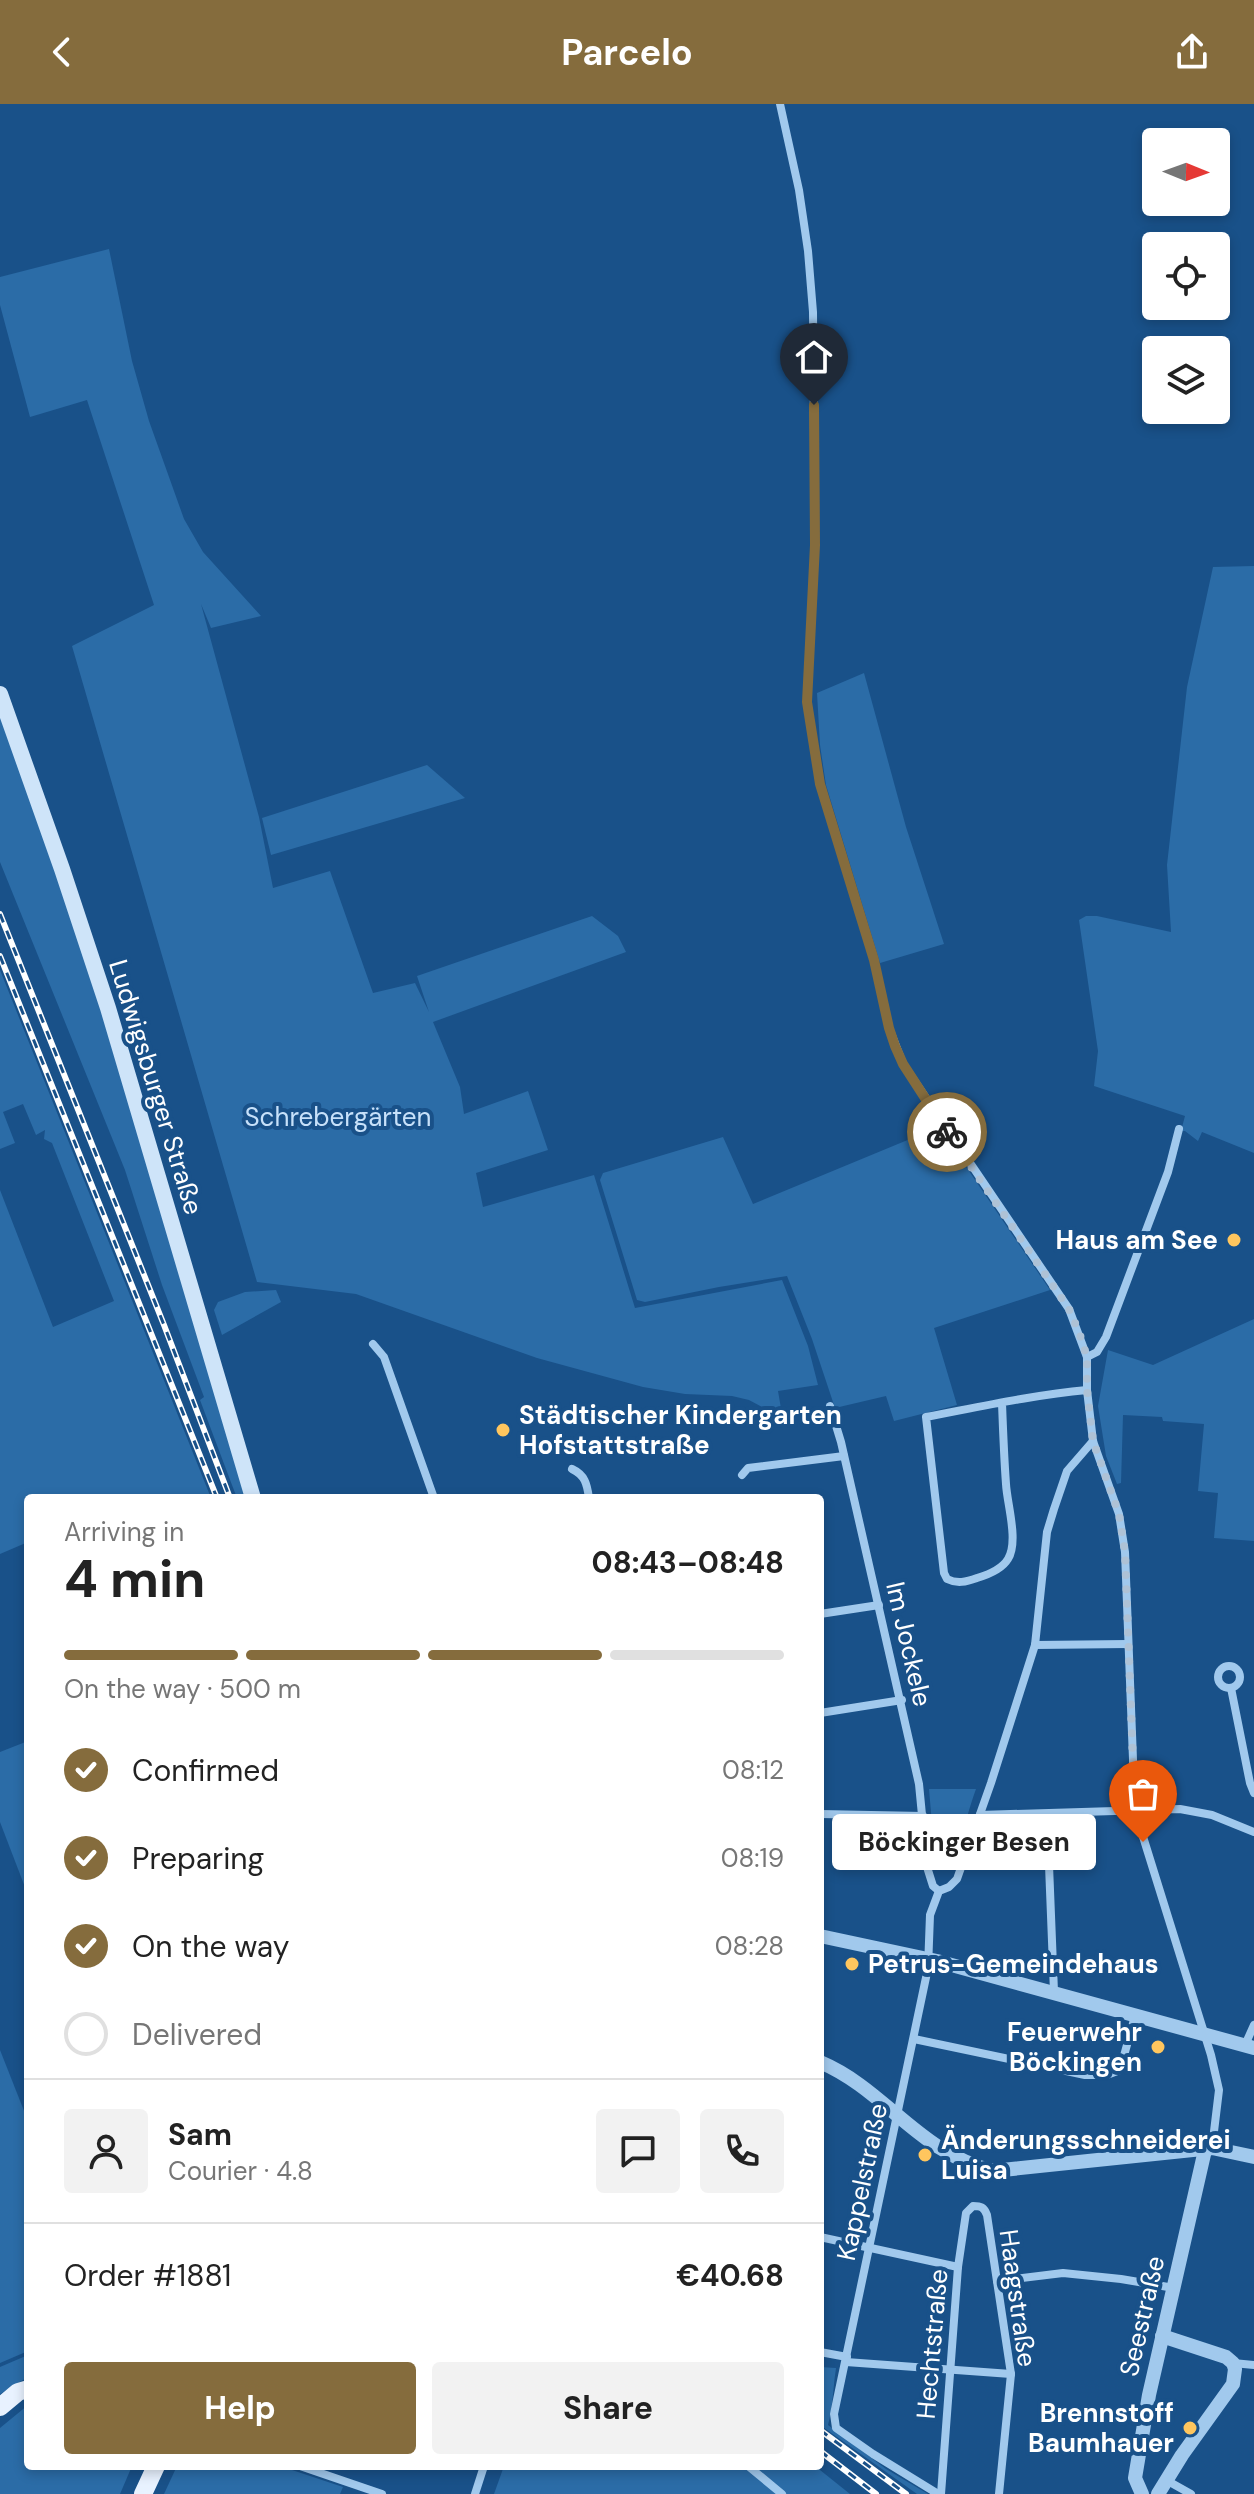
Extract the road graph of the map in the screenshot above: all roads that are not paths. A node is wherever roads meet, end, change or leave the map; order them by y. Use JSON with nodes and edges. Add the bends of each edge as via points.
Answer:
{"nodes":[{"id":1,"x":780,"y":104,"type":"edge"},
{"id":2,"x":0,"y":694,"type":"edge"},
{"id":3,"x":1179,"y":1129,"type":"dead end"},
{"id":4,"x":373,"y":1344,"type":"dead end"},
{"id":5,"x":1087,"y":1357,"type":"junction"},
{"id":6,"x":1087,"y":1390,"type":"junction"},
{"id":7,"x":1002,"y":1403,"type":"junction"},
{"id":8,"x":830,"y":1406,"type":"dead end"},
{"id":9,"x":1093,"y":1441,"type":"junction"},
{"id":10,"x":844,"y":1456,"type":"junction"},
{"id":11,"x":572,"y":1469,"type":"dead end"},
{"id":12,"x":742,"y":1475,"type":"dead end"},
{"id":13,"x":252,"y":1494,"type":"edge"},
{"id":14,"x":433,"y":1494,"type":"edge"},
{"id":15,"x":588,"y":1494,"type":"edge"},
{"id":16,"x":879,"y":1605,"type":"junction"},
{"id":17,"x":824,"y":1613,"type":"edge"},
{"id":18,"x":1128,"y":1644,"type":"junction"},
{"id":19,"x":1035,"y":1645,"type":"junction"},
{"id":20,"x":1231,"y":1688,"type":"dead end"},
{"id":21,"x":902,"y":1700,"type":"junction"},
{"id":22,"x":824,"y":1712,"type":"edge"},
{"id":23,"x":1254,"y":1793,"type":"edge"},
{"id":24,"x":1135,"y":1811,"type":"junction"},
{"id":25,"x":824,"y":1814,"type":"edge"},
{"id":26,"x":1047,"y":1814,"type":"junction"},
{"id":27,"x":980,"y":1815,"type":"junction"},
{"id":28,"x":923,"y":1816,"type":"junction"},
{"id":29,"x":1254,"y":1832,"type":"edge"},
{"id":30,"x":939,"y":1891,"type":"junction"},
{"id":31,"x":824,"y":1937,"type":"edge"},
{"id":32,"x":929,"y":1959,"type":"junction"},
{"id":33,"x":1054,"y":1992,"type":"junction"},
{"id":34,"x":1135,"y":2016,"type":"junction"},
{"id":35,"x":1254,"y":2025,"type":"edge"},
{"id":36,"x":1205,"y":2034,"type":"junction"},
{"id":37,"x":914,"y":2039,"type":"junction"},
{"id":38,"x":1249,"y":2047,"type":"edge"},
{"id":39,"x":824,"y":2064,"type":"edge"},
{"id":40,"x":897,"y":2117,"type":"junction"},
{"id":41,"x":1208,"y":2149,"type":"junction"},
{"id":42,"x":1254,"y":2157,"type":"edge"},
{"id":43,"x":980,"y":2206,"type":"joint"},
{"id":44,"x":824,"y":2238,"type":"edge"},
{"id":45,"x":868,"y":2247,"type":"junction"},
{"id":46,"x":958,"y":2267,"type":"junction"},
{"id":47,"x":997,"y":2281,"type":"junction"},
{"id":48,"x":1174,"y":2288,"type":"junction"},
{"id":49,"x":1162,"y":2336,"type":"junction"},
{"id":50,"x":824,"y":2353,"type":"edge"},
{"id":51,"x":846,"y":2360,"type":"junction"},
{"id":52,"x":1233,"y":2363,"type":"junction"},
{"id":53,"x":1254,"y":2365,"type":"edge"},
{"id":54,"x":950,"y":2369,"type":"junction"},
{"id":55,"x":1011,"y":2374,"type":"junction"},
{"id":56,"x":24,"y":2390,"type":"edge"},
{"id":57,"x":0,"y":2407,"type":"edge"},
{"id":58,"x":154,"y":2470,"type":"edge"},
{"id":59,"x":312,"y":2470,"type":"edge"},
{"id":60,"x":483,"y":2470,"type":"edge"},
{"id":61,"x":753,"y":2470,"type":"edge"},
{"id":62,"x":1166,"y":2480,"type":"junction"},
{"id":63,"x":143,"y":2494,"type":"edge"},
{"id":64,"x":382,"y":2494,"type":"edge"},
{"id":65,"x":475,"y":2494,"type":"edge"},
{"id":66,"x":782,"y":2494,"type":"edge"},
{"id":67,"x":939,"y":2494,"type":"edge"},
{"id":68,"x":999,"y":2494,"type":"edge"},
{"id":69,"x":1142,"y":2494,"type":"edge"},
{"id":70,"x":1158,"y":2494,"type":"edge"},
{"id":71,"x":1191,"y":2494,"type":"edge"}],
"edges":[{"from":1,"to":5,"type":"street","via":[[801,205],[813,312],[815,545],[807,702],[820,784],[903,1064],[1069,1309]]},
{"from":2,"to":13,"type":"main road","name":"Ludwigsburger Straße","via":[[108,1008]]},
{"from":3,"to":5,"type":"street","via":[[1106,1337]]},
{"from":4,"to":14,"type":"street","via":[[384,1357]]},
{"from":5,"to":6,"type":"street"},
{"from":6,"to":7,"type":"street"},
{"from":6,"to":9,"type":"street"},
{"from":7,"to":7,"type":"street","via":[[924,1420],[944,1573],[954,1582],[997,1570],[1011,1551]]},
{"from":8,"to":10,"type":"street","name":"Im Jockele"},
{"from":9,"to":18,"type":"street","via":[[1119,1514]]},
{"from":9,"to":19,"type":"street","via":[[1067,1471],[1047,1532]]},
{"from":10,"to":12,"type":"street","via":[[748,1468]]},
{"from":10,"to":16,"type":"street","name":"Im Jockele"},
{"from":11,"to":15,"type":"street","via":[[580,1473]]},
{"from":16,"to":17,"type":"street"},
{"from":16,"to":21,"type":"street","name":"Im Jockele"},
{"from":18,"to":19,"type":"street"},
{"from":18,"to":24,"type":"street"},
{"from":19,"to":27,"type":"street"},
{"from":20,"to":23,"type":"street"},
{"from":21,"to":22,"type":"street"},
{"from":21,"to":28,"type":"street","name":"Im Jockele"},
{"from":24,"to":26,"type":"street"},
{"from":24,"to":29,"type":"street","via":[[1180,1809]]},
{"from":24,"to":36,"type":"street"},
{"from":25,"to":28,"type":"street"},
{"from":26,"to":27,"type":"street"},
{"from":26,"to":33,"type":"street"},
{"from":27,"to":30,"type":"street","via":[[957,1879]]},
{"from":28,"to":30,"type":"street","name":"Im Jockele","via":[[927,1867]]},
{"from":30,"to":32,"type":"street","name":"Kappelstraße","via":[[930,1915]]},
{"from":31,"to":32,"type":"street"},
{"from":32,"to":33,"type":"street"},
{"from":32,"to":37,"type":"street","name":"Kappelstraße"},
{"from":33,"to":34,"type":"street"},
{"from":34,"to":36,"type":"street"},
{"from":34,"to":37,"type":"street","via":[[1120,2070],[1107,2075],[1085,2075]]},
{"from":35,"to":38,"type":"street"},
{"from":36,"to":38,"type":"street"},
{"from":36,"to":41,"type":"street","via":[[1219,2090]]},
{"from":37,"to":40,"type":"street","name":"Kappelstraße"},
{"from":39,"to":40,"type":"street"},
{"from":40,"to":41,"type":"street","via":[[950,2156],[993,2171]]},
{"from":40,"to":45,"type":"street","name":"Kappelstraße"},
{"from":41,"to":42,"type":"street"},
{"from":41,"to":48,"type":"street","name":"Seestraße"},
{"from":43,"to":46,"type":"street","name":"Hechtstraße","via":[[966,2213]]},
{"from":43,"to":47,"type":"street","name":"Haagstraße","via":[[987,2215]]},
{"from":44,"to":45,"type":"street"},
{"from":45,"to":46,"type":"street"},
{"from":45,"to":51,"type":"street","name":"Kappelstraße"},
{"from":46,"to":54,"type":"street","name":"Hechtstraße"},
{"from":47,"to":48,"type":"street","via":[[1063,2273]]},
{"from":47,"to":55,"type":"street","name":"Haagstraße"},
{"from":48,"to":49,"type":"street","name":"Seestraße"},
{"from":49,"to":52,"type":"street"},
{"from":49,"to":69,"type":"street","name":"Seestraße","via":[[1135,2478]]},
{"from":50,"to":51,"type":"street"},
{"from":51,"to":54,"type":"street"},
{"from":51,"to":67,"type":"street","name":"Kappelstraße","via":[[834,2414],[836,2428]]},
{"from":52,"to":53,"type":"street"},
{"from":52,"to":62,"type":"street","via":[[1233,2384]]},
{"from":54,"to":55,"type":"street"},
{"from":54,"to":67,"type":"street","name":"Hechtstraße"},
{"from":55,"to":68,"type":"street","name":"Haagstraße"},
{"from":56,"to":57,"type":"main road"},
{"from":58,"to":63,"type":"main road"},
{"from":59,"to":64,"type":"street"},
{"from":60,"to":65,"type":"street"},
{"from":61,"to":66,"type":"street"},
{"from":62,"to":70,"type":"street"},
{"from":62,"to":71,"type":"street"}]}
